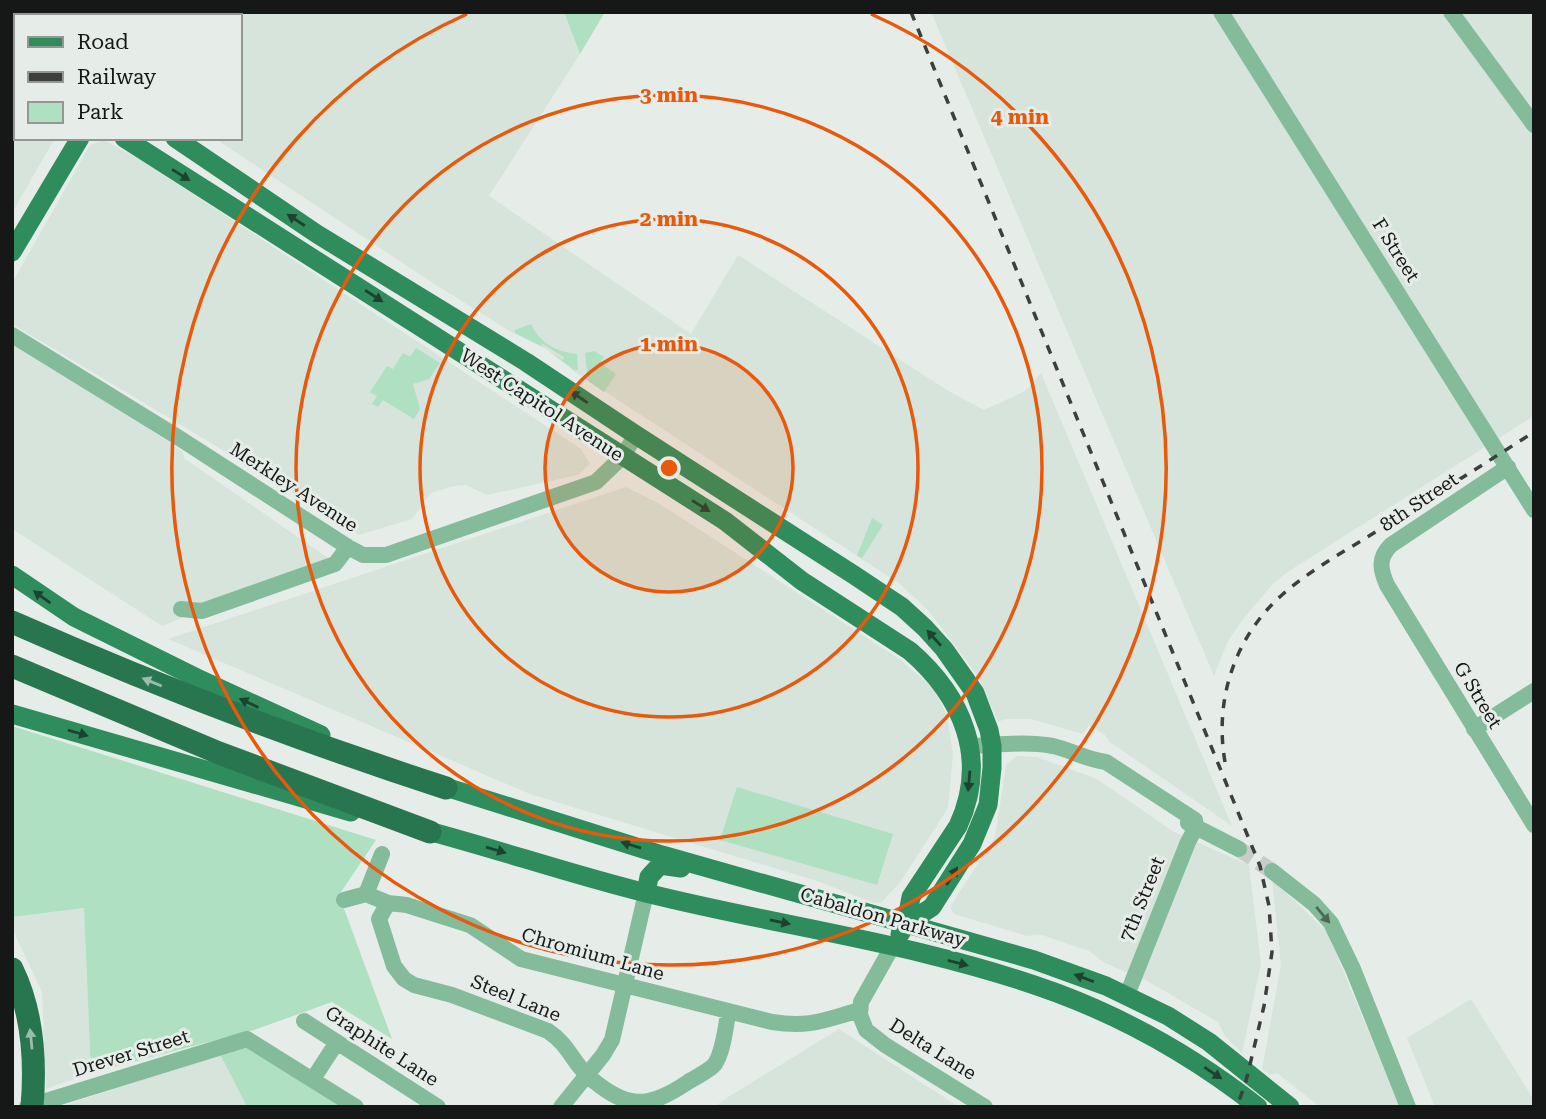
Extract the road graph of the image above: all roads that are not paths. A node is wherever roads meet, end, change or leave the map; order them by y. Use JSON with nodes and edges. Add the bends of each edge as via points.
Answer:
{"nodes":[{"id":1,"x":1221,"y":12,"type":"edge"},
{"id":2,"x":1451,"y":12,"type":"edge"},
{"id":3,"x":1534,"y":125,"type":"edge"},
{"id":4,"x":79,"y":140,"type":"edge"},
{"id":5,"x":127,"y":140,"type":"edge"},
{"id":6,"x":178,"y":140,"type":"edge"},
{"id":7,"x":280,"y":237,"type":"junction"},
{"id":8,"x":334,"y":244,"type":"junction"},
{"id":9,"x":12,"y":252,"type":"edge"},
{"id":10,"x":437,"y":307,"type":"junction"},
{"id":11,"x":397,"y":311,"type":"junction"},
{"id":12,"x":12,"y":335,"type":"edge"},
{"id":13,"x":636,"y":435,"type":"junction"},
{"id":14,"x":622,"y":457,"type":"junction"},
{"id":15,"x":1507,"y":467,"type":"junction"},
{"id":16,"x":1534,"y":510,"type":"edge"},
{"id":17,"x":348,"y":547,"type":"junction"},
{"id":18,"x":12,"y":575,"type":"edge"},
{"id":19,"x":1387,"y":585,"type":"joint"},
{"id":20,"x":181,"y":609,"type":"dead end"},
{"id":21,"x":12,"y":622,"type":"edge"},
{"id":22,"x":12,"y":666,"type":"edge"},
{"id":23,"x":1534,"y":691,"type":"edge"},
{"id":24,"x":12,"y":714,"type":"edge"},
{"id":25,"x":1474,"y":729,"type":"junction"},
{"id":26,"x":970,"y":746,"type":"junction"},
{"id":27,"x":992,"y":746,"type":"junction"},
{"id":28,"x":446,"y":788,"type":"junction"},
{"id":29,"x":1196,"y":824,"type":"junction"},
{"id":30,"x":1534,"y":825,"type":"edge"},
{"id":31,"x":430,"y":832,"type":"junction"},
{"id":32,"x":1239,"y":849,"type":"tunnel mouth"},
{"id":33,"x":382,"y":854,"type":"dead end"},
{"id":34,"x":1272,"y":870,"type":"tunnel mouth"},
{"id":35,"x":743,"y":877,"type":"junction"},
{"id":36,"x":366,"y":894,"type":"junction"},
{"id":37,"x":646,"y":894,"type":"junction"},
{"id":38,"x":344,"y":901,"type":"dead end"},
{"id":39,"x":388,"y":903,"type":"junction"},
{"id":40,"x":906,"y":924,"type":"junction"},
{"id":41,"x":892,"y":947,"type":"junction"},
{"id":42,"x":12,"y":969,"type":"edge"},
{"id":43,"x":624,"y":986,"type":"junction"},
{"id":44,"x":1127,"y":995,"type":"junction"},
{"id":45,"x":860,"y":1010,"type":"junction"},
{"id":46,"x":729,"y":1012,"type":"junction"},
{"id":47,"x":304,"y":1021,"type":"dead end"},
{"id":48,"x":337,"y":1042,"type":"junction"},
{"id":49,"x":587,"y":1075,"type":"junction"},
{"id":50,"x":313,"y":1079,"type":"junction"},
{"id":51,"x":29,"y":1107,"type":"edge"},
{"id":52,"x":356,"y":1107,"type":"edge"},
{"id":53,"x":438,"y":1107,"type":"edge"},
{"id":54,"x":561,"y":1107,"type":"edge"},
{"id":55,"x":985,"y":1107,"type":"edge"},
{"id":56,"x":1258,"y":1107,"type":"edge"},
{"id":57,"x":1290,"y":1107,"type":"edge"},
{"id":58,"x":1408,"y":1107,"type":"edge"}],
"edges":[{"from":1,"to":15,"type":"street","name":"F Street"},
{"from":2,"to":3,"type":"street"},
{"from":4,"to":9,"type":"main road"},
{"from":5,"to":7,"type":"main road","name":"West Capitol Avenue","one_way":true},
{"from":8,"to":6,"type":"main road","name":"West Capitol Avenue","one_way":true},
{"from":7,"to":8,"type":"main road","via":[[326,250]]},
{"from":7,"to":11,"type":"main road","name":"West Capitol Avenue","one_way":true},
{"from":8,"to":10,"type":"main road","name":"West Capitol Avenue"},
{"from":10,"to":11,"type":"main road","via":[[428,316]]},
{"from":13,"to":10,"type":"main road","name":"West Capitol Avenue","one_way":true},
{"from":11,"to":14,"type":"main road","name":"West Capitol Avenue"},
{"from":12,"to":17,"type":"street","name":"Merkley Avenue"},
{"from":13,"to":14,"type":"street","name":"Merkley Avenue"},
{"from":27,"to":13,"type":"main road","name":"West Capitol Avenue","one_way":true,"via":[[981,706],[967,680],[912,615]]},
{"from":14,"to":17,"type":"street","name":"Merkley Avenue","via":[[596,482],[386,555],[363,555]]},
{"from":14,"to":26,"type":"main road","name":"West Capitol Avenue","one_way":true,"via":[[725,521],[803,581],[910,651],[947,689]]},
{"from":15,"to":16,"type":"street","name":"F Street"},
{"from":15,"to":19,"type":"street","name":"8th Street","via":[[1391,545],[1380,561]]},
{"from":17,"to":20,"type":"street","via":[[335,564],[202,611]]},
{"from":28,"to":18,"type":"main road","name":"Cabaldon Parkway","one_way":true,"via":[[201,680],[74,617]]},
{"from":19,"to":25,"type":"street","name":"G Street"},
{"from":28,"to":21,"type":"highway","one_way":true,"via":[[240,717]]},
{"from":22,"to":31,"type":"highway"},
{"from":23,"to":25,"type":"street"},
{"from":24,"to":31,"type":"main road","name":"Cabaldon Parkway","one_way":true},
{"from":25,"to":30,"type":"street","name":"G Street"},
{"from":26,"to":27,"type":"street"},
{"from":26,"to":40,"type":"main road","one_way":true,"via":[[963,815],[911,897]]},
{"from":27,"to":29,"type":"street","via":[[1037,744],[1093,761],[1101,771],[1176,817]]},
{"from":40,"to":27,"type":"main road","name":"West Capitol Avenue","one_way":true,"via":[[932,907],[972,845],[991,788]]},
{"from":35,"to":28,"type":"main road","name":"Cabaldon Parkway","one_way":true},
{"from":29,"to":32,"type":"street"},
{"from":29,"to":44,"type":"street","name":"7th Street"},
{"from":31,"to":37,"type":"main road","name":"Cabaldon Parkway","one_way":true},
{"from":33,"to":36,"type":"street"},
{"from":34,"to":58,"type":"street","one_way":true,"via":[[1331,923]]},
{"from":35,"to":37,"type":"main road","via":[[720,879],[660,865],[649,877]]},
{"from":35,"to":40,"type":"main road","name":"Cabaldon Parkway"},
{"from":36,"to":38,"type":"street"},
{"from":36,"to":39,"type":"street","name":"Chromium Lane"},
{"from":37,"to":41,"type":"main road","name":"Cabaldon Parkway","one_way":true},
{"from":37,"to":43,"type":"street"},
{"from":39,"to":43,"type":"street","name":"Chromium Lane","via":[[470,925],[521,959]]},
{"from":39,"to":49,"type":"street","name":"Steel Lane","via":[[379,919],[394,966],[404,979],[548,1031],[561,1040]]},
{"from":40,"to":41,"type":"main road"},
{"from":44,"to":40,"type":"main road","name":"Cabaldon Parkway","one_way":true,"via":[[1034,960]]},
{"from":41,"to":45,"type":"street","via":[[860,1002]]},
{"from":41,"to":56,"type":"main road","name":"Cabaldon Parkway","one_way":true,"via":[[1019,981],[1104,1013],[1182,1054]]},
{"from":51,"to":42,"type":"highway","one_way":true,"bridge":true,"via":[[33,1046]]},
{"from":43,"to":46,"type":"street","name":"Chromium Lane"},
{"from":43,"to":49,"type":"street","via":[[612,1040]]},
{"from":44,"to":57,"type":"main road","name":"Cabaldon Parkway","via":[[1209,1042]]},
{"from":45,"to":46,"type":"street","name":"Chromium Lane","via":[[797,1026]]},
{"from":45,"to":55,"type":"street","name":"Delta Lane","via":[[866,1030],[874,1037]]},
{"from":46,"to":49,"type":"street","name":"Steel Lane","via":[[713,1066],[671,1094],[642,1103],[623,1099]]},
{"from":47,"to":48,"type":"street","name":"Graphite Lane"},
{"from":48,"to":50,"type":"street"},
{"from":48,"to":53,"type":"street","name":"Graphite Lane"},
{"from":49,"to":54,"type":"street"},
{"from":50,"to":51,"type":"street","name":"Drever Street","via":[[247,1040]]},
{"from":50,"to":52,"type":"street"}]}
